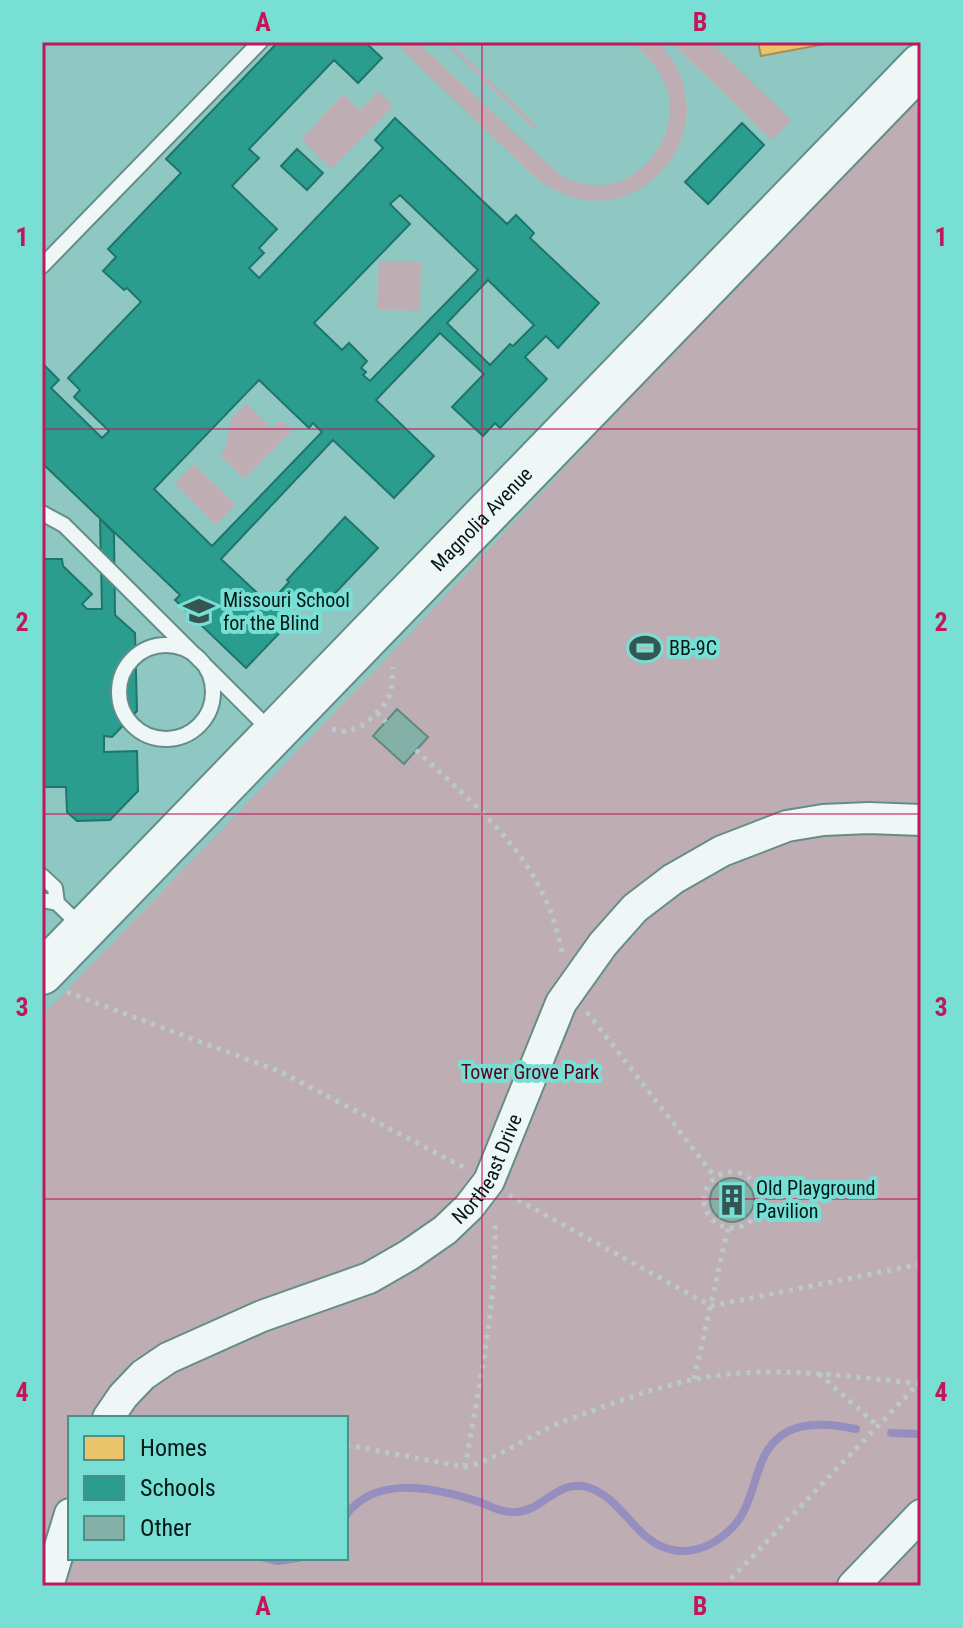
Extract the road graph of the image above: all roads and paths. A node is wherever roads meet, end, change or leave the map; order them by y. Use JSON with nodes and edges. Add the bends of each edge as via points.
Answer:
{"nodes":[{"id":1,"x":260,"y":42,"type":"edge"},
{"id":2,"x":921,"y":65,"type":"edge"},
{"id":3,"x":42,"y":266,"type":"edge"},
{"id":4,"x":42,"y":513,"type":"edge"},
{"id":5,"x":201,"y":661,"type":"junction"},
{"id":6,"x":393,"y":667,"type":"dead end"},
{"id":7,"x":377,"y":713,"type":"junction"},
{"id":8,"x":386,"y":722,"type":"dead end"},
{"id":9,"x":332,"y":729,"type":"dead end"},
{"id":10,"x":274,"y":734,"type":"junction"},
{"id":11,"x":921,"y":820,"type":"edge"},
{"id":12,"x":42,"y":876,"type":"edge"},
{"id":13,"x":42,"y":900,"type":"edge"},
{"id":14,"x":71,"y":916,"type":"junction"},
{"id":15,"x":54,"y":982,"type":"edge"},
{"id":16,"x":489,"y":1181,"type":"junction"},
{"id":17,"x":728,"y":1228,"type":"junction"},
{"id":18,"x":921,"y":1264,"type":"edge"},
{"id":19,"x":711,"y":1306,"type":"junction"},
{"id":20,"x":819,"y":1374,"type":"junction"},
{"id":21,"x":694,"y":1379,"type":"junction"},
{"id":22,"x":920,"y":1383,"type":"edge"},
{"id":23,"x":109,"y":1416,"type":"edge"},
{"id":24,"x":878,"y":1426,"type":"junction"},
{"id":25,"x":348,"y":1445,"type":"edge"},
{"id":26,"x":465,"y":1467,"type":"junction"},
{"id":27,"x":921,"y":1515,"type":"edge"},
{"id":28,"x":68,"y":1521,"type":"edge"},
{"id":29,"x":48,"y":1586,"type":"edge"},
{"id":30,"x":724,"y":1586,"type":"edge"},
{"id":31,"x":853,"y":1586,"type":"edge"}],
"edges":[{"from":1,"to":3,"type":"lane"},
{"from":2,"to":10,"type":"street","name":"Magnolia Avenue"},
{"from":4,"to":5,"type":"lane","via":[[64,525]]},
{"from":5,"to":5,"type":"lane","via":[[170,646],[150,648],[132,660],[119,691],[122,709],[134,727],[153,738],[168,739],[198,726],[212,695]]},
{"from":5,"to":10,"type":"lane"},
{"from":6,"to":7,"type":"path","via":[[391,693]]},
{"from":7,"to":8,"type":"path"},
{"from":7,"to":9,"type":"path","via":[[346,732]]},
{"from":10,"to":14,"type":"street","name":"Magnolia Avenue"},
{"from":11,"to":16,"type":"street","name":"Northeast Drive","via":[[853,819],[787,826],[722,851],[635,908],[561,1003]]},
{"from":12,"to":14,"type":"lane"},
{"from":13,"to":14,"type":"lane"},
{"from":14,"to":15,"type":"street","name":"Magnolia Avenue"},
{"from":15,"to":16,"type":"path","via":[[281,1072]]},
{"from":16,"to":19,"type":"path"},
{"from":16,"to":23,"type":"street","name":"Northeast Drive","via":[[445,1230],[409,1255],[369,1278],[262,1316],[168,1358],[143,1375]]},
{"from":16,"to":26,"type":"path","via":[[495,1224],[491,1300]]},
{"from":17,"to":17,"type":"path","via":[[708,1216],[703,1196],[715,1177],[739,1172],[754,1182],[760,1205],[748,1223]]},
{"from":17,"to":19,"type":"path"},
{"from":18,"to":19,"type":"path"},
{"from":19,"to":21,"type":"path"},
{"from":20,"to":21,"type":"path"},
{"from":20,"to":22,"type":"path"},
{"from":20,"to":24,"type":"path"},
{"from":21,"to":26,"type":"path","via":[[564,1421]]},
{"from":22,"to":24,"type":"path"},
{"from":24,"to":30,"type":"path"},
{"from":25,"to":26,"type":"path"},
{"from":27,"to":31,"type":"street"},
{"from":28,"to":29,"type":"street"}]}
